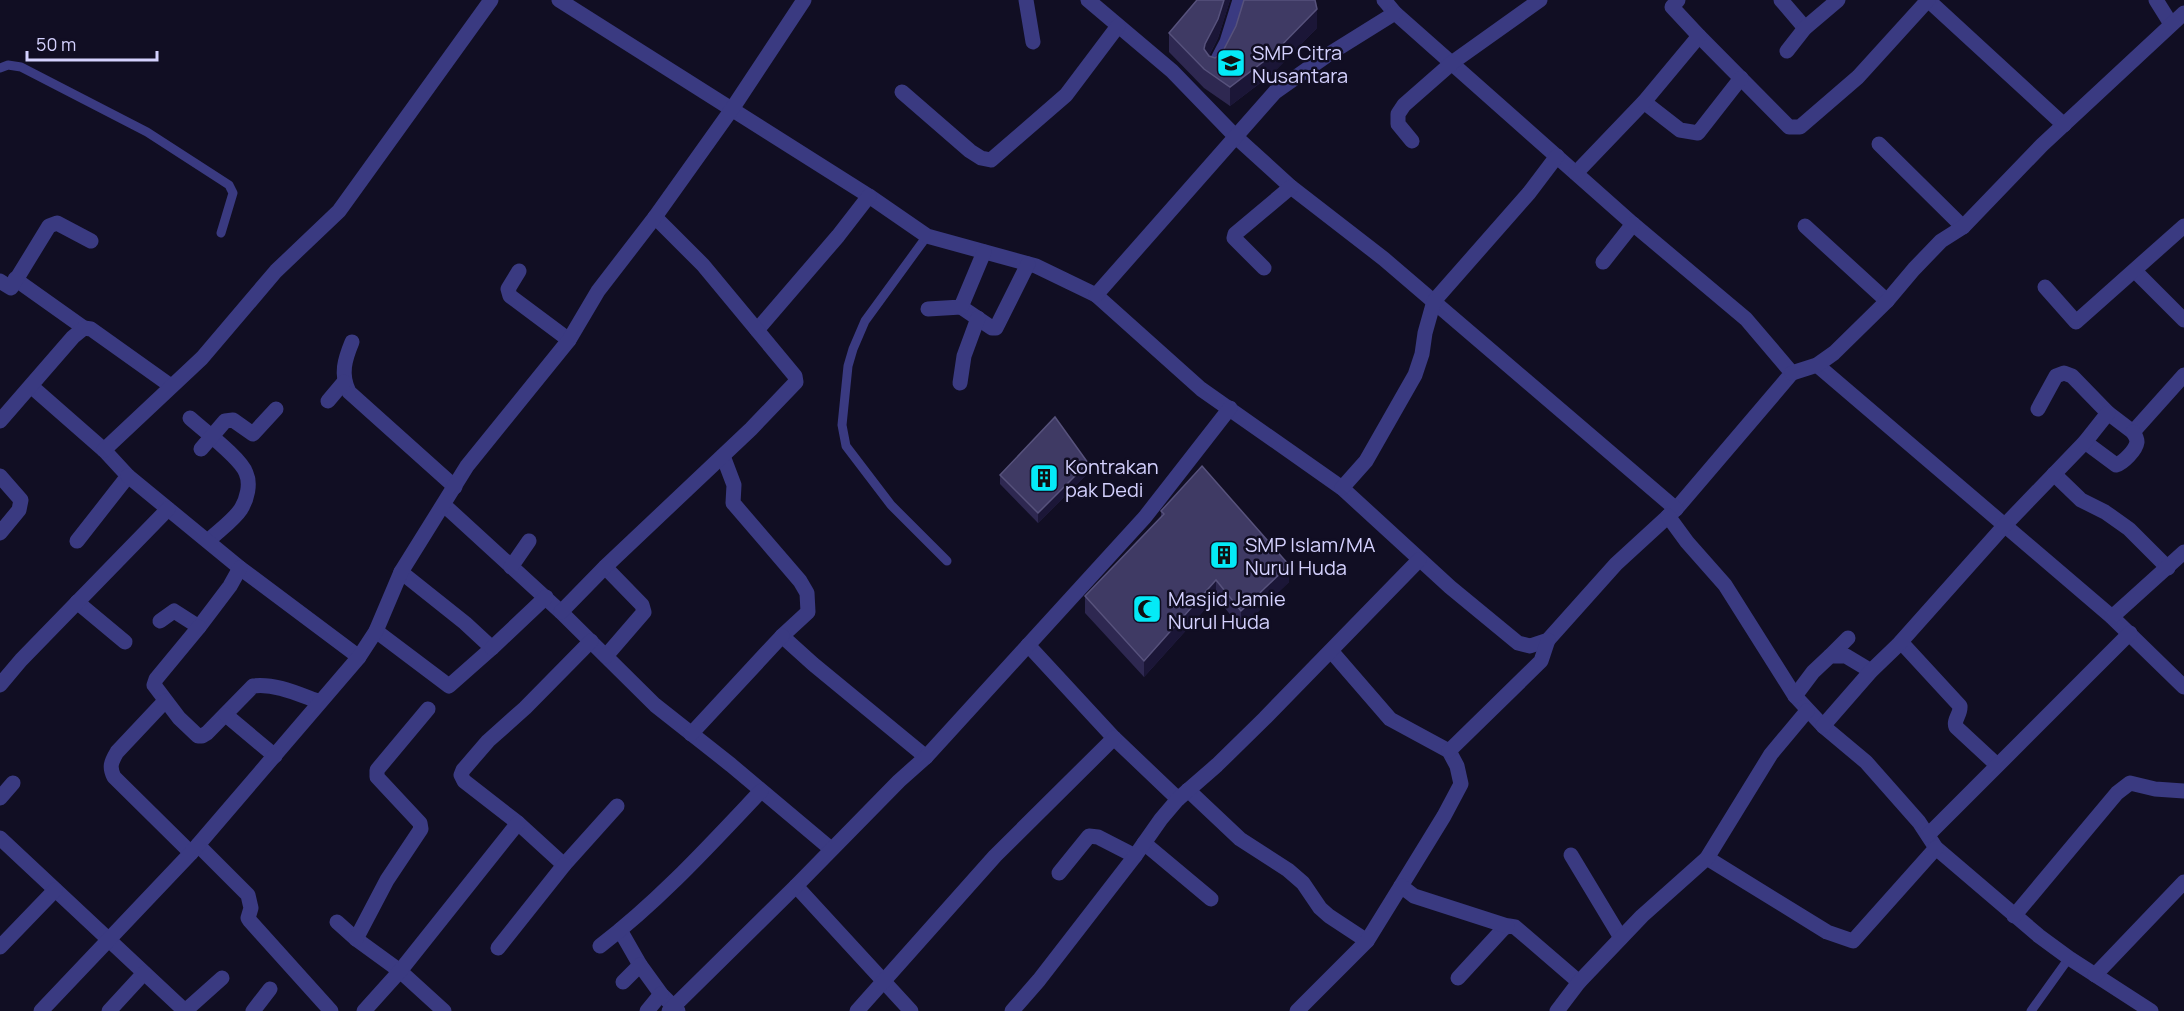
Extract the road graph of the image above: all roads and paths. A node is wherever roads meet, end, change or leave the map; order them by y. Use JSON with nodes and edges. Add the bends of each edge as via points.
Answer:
{"nodes":[{"id":1,"x":491,"y":0,"type":"edge"},
{"id":2,"x":559,"y":0,"type":"edge"},
{"id":3,"x":804,"y":0,"type":"edge"},
{"id":4,"x":1026,"y":0,"type":"edge"},
{"id":5,"x":1088,"y":0,"type":"edge"},
{"id":6,"x":1240,"y":0,"type":"edge"},
{"id":7,"x":1384,"y":0,"type":"edge"},
{"id":8,"x":1540,"y":0,"type":"edge"},
{"id":9,"x":1781,"y":0,"type":"edge"},
{"id":10,"x":1838,"y":0,"type":"edge"},
{"id":11,"x":1928,"y":0,"type":"edge"},
{"id":12,"x":2156,"y":0,"type":"edge"},
{"id":13,"x":1671,"y":2,"type":"edge"},
{"id":14,"x":1395,"y":12,"type":"junction"},
{"id":15,"x":2184,"y":13,"type":"edge"},
{"id":16,"x":2171,"y":24,"type":"junction"},
{"id":17,"x":1118,"y":26,"type":"junction"},
{"id":18,"x":1805,"y":28,"type":"junction"},
{"id":19,"x":1699,"y":36,"type":"junction"},
{"id":20,"x":1034,"y":42,"type":"dead end"},
{"id":21,"x":1787,"y":51,"type":"dead end"},
{"id":22,"x":1453,"y":62,"type":"junction"},
{"id":23,"x":1214,"y":67,"type":"edge"},
{"id":24,"x":0,"y":68,"type":"edge"},
{"id":25,"x":1741,"y":78,"type":"junction"},
{"id":26,"x":902,"y":92,"type":"dead end"},
{"id":27,"x":1644,"y":102,"type":"junction"},
{"id":28,"x":732,"y":109,"type":"junction"},
{"id":29,"x":2064,"y":125,"type":"junction"},
{"id":30,"x":1236,"y":137,"type":"junction"},
{"id":31,"x":1412,"y":141,"type":"dead end"},
{"id":32,"x":1878,"y":144,"type":"dead end"},
{"id":33,"x":1557,"y":156,"type":"junction"},
{"id":34,"x":1576,"y":173,"type":"junction"},
{"id":35,"x":1291,"y":187,"type":"junction"},
{"id":36,"x":869,"y":196,"type":"junction"},
{"id":37,"x":655,"y":217,"type":"junction"},
{"id":38,"x":1634,"y":224,"type":"junction"},
{"id":39,"x":1805,"y":226,"type":"dead end"},
{"id":40,"x":2184,"y":226,"type":"edge"},
{"id":41,"x":1963,"y":227,"type":"junction"},
{"id":42,"x":220,"y":233,"type":"dead end"},
{"id":43,"x":927,"y":236,"type":"junction"},
{"id":44,"x":91,"y":241,"type":"dead end"},
{"id":45,"x":984,"y":252,"type":"junction"},
{"id":46,"x":1603,"y":262,"type":"dead end"},
{"id":47,"x":1028,"y":264,"type":"junction"},
{"id":48,"x":1264,"y":268,"type":"dead end"},
{"id":49,"x":519,"y":271,"type":"dead end"},
{"id":50,"x":2135,"y":271,"type":"junction"},
{"id":51,"x":8,"y":280,"type":"edge"},
{"id":52,"x":2045,"y":287,"type":"dead end"},
{"id":53,"x":1096,"y":295,"type":"junction"},
{"id":54,"x":1434,"y":301,"type":"junction"},
{"id":55,"x":1887,"y":301,"type":"junction"},
{"id":56,"x":961,"y":307,"type":"junction"},
{"id":57,"x":928,"y":309,"type":"dead end"},
{"id":58,"x":978,"y":318,"type":"junction"},
{"id":59,"x":2184,"y":320,"type":"edge"},
{"id":60,"x":84,"y":328,"type":"junction"},
{"id":61,"x":758,"y":330,"type":"junction"},
{"id":62,"x":569,"y":340,"type":"junction"},
{"id":63,"x":352,"y":342,"type":"dead end"},
{"id":64,"x":1817,"y":365,"type":"junction"},
{"id":65,"x":1792,"y":373,"type":"junction"},
{"id":66,"x":2184,"y":375,"type":"edge"},
{"id":67,"x":344,"y":382,"type":"junction"},
{"id":68,"x":960,"y":383,"type":"dead end"},
{"id":69,"x":31,"y":386,"type":"junction"},
{"id":70,"x":171,"y":386,"type":"junction"},
{"id":71,"x":328,"y":401,"type":"dead end"},
{"id":72,"x":1230,"y":408,"type":"junction"},
{"id":73,"x":276,"y":409,"type":"dead end"},
{"id":74,"x":2038,"y":409,"type":"dead end"},
{"id":75,"x":2108,"y":413,"type":"junction"},
{"id":76,"x":190,"y":418,"type":"dead end"},
{"id":77,"x":0,"y":421,"type":"edge"},
{"id":78,"x":2133,"y":432,"type":"junction"},
{"id":79,"x":2085,"y":442,"type":"junction"},
{"id":80,"x":206,"y":443,"type":"junction"},
{"id":81,"x":105,"y":450,"type":"junction"},
{"id":82,"x":723,"y":456,"type":"junction"},
{"id":83,"x":2054,"y":474,"type":"junction"},
{"id":84,"x":0,"y":476,"type":"edge"},
{"id":85,"x":128,"y":476,"type":"junction"},
{"id":86,"x":455,"y":487,"type":"junction"},
{"id":87,"x":1342,"y":489,"type":"junction"},
{"id":88,"x":444,"y":505,"type":"junction"},
{"id":89,"x":168,"y":509,"type":"junction"},
{"id":90,"x":1672,"y":512,"type":"junction"},
{"id":91,"x":2005,"y":525,"type":"junction"},
{"id":92,"x":0,"y":533,"type":"edge"},
{"id":93,"x":76,"y":541,"type":"dead end"},
{"id":94,"x":208,"y":541,"type":"junction"},
{"id":95,"x":528,"y":541,"type":"dead end"},
{"id":96,"x":2184,"y":552,"type":"edge"},
{"id":97,"x":1419,"y":560,"type":"junction"},
{"id":98,"x":947,"y":561,"type":"dead end"},
{"id":99,"x":512,"y":567,"type":"junction"},
{"id":100,"x":605,"y":567,"type":"junction"},
{"id":101,"x":240,"y":568,"type":"junction"},
{"id":102,"x":2168,"y":568,"type":"junction"},
{"id":103,"x":401,"y":572,"type":"junction"},
{"id":104,"x":546,"y":597,"type":"junction"},
{"id":105,"x":77,"y":602,"type":"junction"},
{"id":106,"x":561,"y":612,"type":"junction"},
{"id":107,"x":2112,"y":617,"type":"junction"},
{"id":108,"x":160,"y":621,"type":"dead end"},
{"id":109,"x":199,"y":627,"type":"junction"},
{"id":110,"x":376,"y":631,"type":"junction"},
{"id":111,"x":2130,"y":633,"type":"junction"},
{"id":112,"x":782,"y":636,"type":"junction"},
{"id":113,"x":1848,"y":638,"type":"dead end"},
{"id":114,"x":1548,"y":640,"type":"junction"},
{"id":115,"x":591,"y":641,"type":"junction"},
{"id":116,"x":125,"y":642,"type":"dead end"},
{"id":117,"x":1901,"y":642,"type":"junction"},
{"id":118,"x":1028,"y":645,"type":"junction"},
{"id":119,"x":492,"y":648,"type":"junction"},
{"id":120,"x":1332,"y":652,"type":"junction"},
{"id":121,"x":606,"y":656,"type":"junction"},
{"id":122,"x":1830,"y":656,"type":"junction"},
{"id":123,"x":358,"y":657,"type":"junction"},
{"id":124,"x":1871,"y":671,"type":"junction"},
{"id":125,"x":0,"y":685,"type":"edge"},
{"id":126,"x":2184,"y":687,"type":"edge"},
{"id":127,"x":1795,"y":696,"type":"junction"},
{"id":128,"x":165,"y":701,"type":"junction"},
{"id":129,"x":320,"y":702,"type":"junction"},
{"id":130,"x":428,"y":709,"type":"dead end"},
{"id":131,"x":1807,"y":711,"type":"junction"},
{"id":132,"x":226,"y":715,"type":"junction"},
{"id":133,"x":1822,"y":726,"type":"junction"},
{"id":134,"x":691,"y":734,"type":"junction"},
{"id":135,"x":1114,"y":738,"type":"junction"},
{"id":136,"x":1449,"y":751,"type":"junction"},
{"id":137,"x":275,"y":756,"type":"junction"},
{"id":138,"x":926,"y":757,"type":"junction"},
{"id":139,"x":1997,"y":765,"type":"junction"},
{"id":140,"x":13,"y":783,"type":"dead end"},
{"id":141,"x":761,"y":791,"type":"junction"},
{"id":142,"x":2184,"y":791,"type":"edge"},
{"id":143,"x":1183,"y":795,"type":"junction"},
{"id":144,"x":0,"y":798,"type":"edge"},
{"id":145,"x":617,"y":806,"type":"dead end"},
{"id":146,"x":518,"y":824,"type":"junction"},
{"id":147,"x":0,"y":838,"type":"edge"},
{"id":148,"x":1932,"y":841,"type":"junction"},
{"id":149,"x":1144,"y":843,"type":"junction"},
{"id":150,"x":194,"y":849,"type":"junction"},
{"id":151,"x":831,"y":849,"type":"junction"},
{"id":152,"x":1571,"y":855,"type":"dead end"},
{"id":153,"x":1135,"y":856,"type":"junction"},
{"id":154,"x":1707,"y":858,"type":"junction"},
{"id":155,"x":564,"y":865,"type":"junction"},
{"id":156,"x":1059,"y":873,"type":"dead end"},
{"id":157,"x":2184,"y":882,"type":"edge"},
{"id":158,"x":796,"y":886,"type":"junction"},
{"id":159,"x":1401,"y":886,"type":"junction"},
{"id":160,"x":55,"y":890,"type":"junction"},
{"id":161,"x":1211,"y":899,"type":"dead end"},
{"id":162,"x":2014,"y":916,"type":"junction"},
{"id":163,"x":337,"y":922,"type":"dead end"},
{"id":164,"x":1507,"y":926,"type":"junction"},
{"id":165,"x":620,"y":930,"type":"junction"},
{"id":166,"x":1621,"y":938,"type":"junction"},
{"id":167,"x":356,"y":939,"type":"junction"},
{"id":168,"x":108,"y":940,"type":"junction"},
{"id":169,"x":1367,"y":941,"type":"junction"},
{"id":170,"x":600,"y":946,"type":"dead end"},
{"id":171,"x":0,"y":947,"type":"edge"},
{"id":172,"x":498,"y":948,"type":"dead end"},
{"id":173,"x":2069,"y":958,"type":"junction"},
{"id":174,"x":640,"y":965,"type":"junction"},
{"id":175,"x":400,"y":971,"type":"junction"},
{"id":176,"x":144,"y":973,"type":"junction"},
{"id":177,"x":2095,"y":975,"type":"junction"},
{"id":178,"x":222,"y":978,"type":"dead end"},
{"id":179,"x":1458,"y":978,"type":"dead end"},
{"id":180,"x":623,"y":982,"type":"dead end"},
{"id":181,"x":883,"y":982,"type":"junction"},
{"id":182,"x":1580,"y":982,"type":"junction"},
{"id":183,"x":270,"y":989,"type":"dead end"},
{"id":184,"x":661,"y":994,"type":"junction"},
{"id":185,"x":673,"y":1010,"type":"edge"},
{"id":186,"x":41,"y":1011,"type":"edge"},
{"id":187,"x":109,"y":1011,"type":"edge"},
{"id":188,"x":253,"y":1011,"type":"edge"},
{"id":189,"x":331,"y":1011,"type":"edge"},
{"id":190,"x":364,"y":1011,"type":"edge"},
{"id":191,"x":444,"y":1011,"type":"edge"},
{"id":192,"x":647,"y":1011,"type":"edge"},
{"id":193,"x":857,"y":1011,"type":"edge"},
{"id":194,"x":911,"y":1011,"type":"edge"},
{"id":195,"x":1012,"y":1011,"type":"edge"},
{"id":196,"x":1297,"y":1011,"type":"edge"},
{"id":197,"x":1557,"y":1011,"type":"edge"},
{"id":198,"x":2031,"y":1011,"type":"edge"},
{"id":199,"x":2151,"y":1011,"type":"edge"}],
"edges":[{"from":1,"to":70,"type":"street","via":[[339,211],[276,271],[202,358]]},
{"from":2,"to":28,"type":"street"},
{"from":3,"to":28,"type":"street"},
{"from":4,"to":20,"type":"street"},
{"from":5,"to":17,"type":"street"},
{"from":6,"to":23,"type":"street","via":[[1227,42]]},
{"from":7,"to":14,"type":"street"},
{"from":8,"to":22,"type":"street"},
{"from":9,"to":18,"type":"street"},
{"from":10,"to":18,"type":"street"},
{"from":11,"to":25,"type":"street","via":[[1858,77],[1800,127],[1789,127]]},
{"from":11,"to":29,"type":"street"},
{"from":12,"to":16,"type":"street"},
{"from":13,"to":19,"type":"street"},
{"from":14,"to":22,"type":"street"},
{"from":14,"to":30,"type":"street","via":[[1275,92]]},
{"from":15,"to":16,"type":"street"},
{"from":16,"to":29,"type":"street"},
{"from":17,"to":26,"type":"street","via":[[1066,95],[991,160],[970,151]]},
{"from":17,"to":30,"type":"street","via":[[1172,71]]},
{"from":18,"to":21,"type":"street"},
{"from":19,"to":25,"type":"street"},
{"from":19,"to":27,"type":"street"},
{"from":22,"to":31,"type":"street","via":[[1398,114],[1398,124]]},
{"from":22,"to":33,"type":"street"},
{"from":24,"to":42,"type":"lane","via":[[21,67],[147,132],[229,185],[233,193]]},
{"from":25,"to":27,"type":"street","via":[[1698,132],[1680,130]]},
{"from":27,"to":34,"type":"street"},
{"from":28,"to":36,"type":"street"},
{"from":28,"to":37,"type":"street"},
{"from":29,"to":41,"type":"street"},
{"from":30,"to":35,"type":"street"},
{"from":30,"to":53,"type":"street"},
{"from":32,"to":41,"type":"street"},
{"from":33,"to":34,"type":"street"},
{"from":33,"to":54,"type":"street"},
{"from":34,"to":38,"type":"street"},
{"from":35,"to":48,"type":"street","via":[[1235,234],[1234,241]]},
{"from":35,"to":54,"type":"street"},
{"from":36,"to":43,"type":"street"},
{"from":36,"to":61,"type":"street"},
{"from":37,"to":61,"type":"street","via":[[703,265]]},
{"from":37,"to":62,"type":"street","via":[[598,291]]},
{"from":38,"to":46,"type":"street"},
{"from":38,"to":65,"type":"street","via":[[1746,319]]},
{"from":39,"to":55,"type":"street"},
{"from":40,"to":50,"type":"street"},
{"from":41,"to":55,"type":"street","via":[[1941,242]]},
{"from":43,"to":45,"type":"street"},
{"from":43,"to":98,"type":"lane","via":[[858,335],[848,366],[842,425],[846,446],[891,505]]},
{"from":44,"to":51,"type":"street","via":[[54,223]]},
{"from":45,"to":47,"type":"street"},
{"from":45,"to":56,"type":"street"},
{"from":47,"to":53,"type":"street"},
{"from":47,"to":58,"type":"street","via":[[997,326],[992,328]]},
{"from":49,"to":62,"type":"street","via":[[508,289],[510,296]]},
{"from":50,"to":52,"type":"street","via":[[2076,322]]},
{"from":50,"to":59,"type":"street"},
{"from":51,"to":60,"type":"street"},
{"from":53,"to":72,"type":"street","via":[[1179,370]]},
{"from":54,"to":87,"type":"street","via":[[1415,375],[1366,461]]},
{"from":54,"to":90,"type":"street"},
{"from":55,"to":64,"type":"street"},
{"from":56,"to":57,"type":"street"},
{"from":56,"to":58,"type":"street"},
{"from":58,"to":68,"type":"street","via":[[964,356]]},
{"from":60,"to":69,"type":"street"},
{"from":60,"to":70,"type":"street","via":[[92,329]]},
{"from":61,"to":82,"type":"street","via":[[796,382]]},
{"from":62,"to":86,"type":"street","via":[[467,466]]},
{"from":63,"to":67,"type":"street","via":[[344,361]]},
{"from":64,"to":65,"type":"street"},
{"from":64,"to":91,"type":"street"},
{"from":65,"to":90,"type":"street"},
{"from":66,"to":78,"type":"street"},
{"from":67,"to":71,"type":"street"},
{"from":67,"to":86,"type":"street","via":[[349,392]]},
{"from":69,"to":77,"type":"street"},
{"from":69,"to":81,"type":"street"},
{"from":70,"to":81,"type":"street"},
{"from":72,"to":87,"type":"street"},
{"from":72,"to":118,"type":"street","via":[[1145,517]]},
{"from":73,"to":80,"type":"street","via":[[253,434],[228,419]]},
{"from":74,"to":75,"type":"street","via":[[2056,376],[2064,373],[2072,376]]},
{"from":75,"to":78,"type":"street"},
{"from":75,"to":79,"type":"street"},
{"from":76,"to":80,"type":"street"},
{"from":78,"to":79,"type":"street","via":[[2137,444],[2116,465]]},
{"from":79,"to":83,"type":"street"},
{"from":80,"to":94,"type":"street","via":[[241,464],[248,484],[240,509]]},
{"from":81,"to":85,"type":"street"},
{"from":82,"to":100,"type":"street"},
{"from":82,"to":112,"type":"street","via":[[734,485],[734,503],[807,593],[808,612]]},
{"from":83,"to":91,"type":"street"},
{"from":83,"to":102,"type":"street","via":[[2081,500],[2128,529]]},
{"from":84,"to":92,"type":"street","via":[[20,496],[21,505]]},
{"from":85,"to":89,"type":"street"},
{"from":85,"to":93,"type":"street"},
{"from":86,"to":88,"type":"street"},
{"from":87,"to":97,"type":"street"},
{"from":88,"to":99,"type":"street"},
{"from":88,"to":103,"type":"street"},
{"from":89,"to":94,"type":"street"},
{"from":89,"to":105,"type":"street"},
{"from":90,"to":114,"type":"street","via":[[1617,564]]},
{"from":90,"to":127,"type":"street","via":[[1687,542],[1725,585]]},
{"from":91,"to":107,"type":"street"},
{"from":91,"to":117,"type":"street"},
{"from":94,"to":101,"type":"street"},
{"from":95,"to":99,"type":"street"},
{"from":96,"to":102,"type":"street"},
{"from":97,"to":114,"type":"street","via":[[1518,643],[1530,646]]},
{"from":97,"to":120,"type":"street"},
{"from":99,"to":104,"type":"street"},
{"from":100,"to":106,"type":"street"},
{"from":100,"to":121,"type":"street","via":[[642,605],[644,612]]},
{"from":101,"to":109,"type":"street"},
{"from":101,"to":123,"type":"street"},
{"from":102,"to":107,"type":"street"},
{"from":103,"to":110,"type":"street"},
{"from":103,"to":119,"type":"street"},
{"from":104,"to":106,"type":"street"},
{"from":104,"to":119,"type":"street"},
{"from":105,"to":116,"type":"street"},
{"from":105,"to":125,"type":"street"},
{"from":106,"to":115,"type":"street"},
{"from":107,"to":111,"type":"street"},
{"from":108,"to":109,"type":"street","via":[[174,611]]},
{"from":109,"to":128,"type":"street","via":[[155,681],[155,688]]},
{"from":110,"to":119,"type":"street","via":[[449,686]]},
{"from":110,"to":123,"type":"street"},
{"from":111,"to":126,"type":"street"},
{"from":111,"to":139,"type":"street"},
{"from":112,"to":134,"type":"street"},
{"from":112,"to":138,"type":"street"},
{"from":113,"to":122,"type":"street"},
{"from":114,"to":136,"type":"street","via":[[1541,661]]},
{"from":115,"to":121,"type":"street"},
{"from":115,"to":146,"type":"street","via":[[488,741],[462,773],[464,782]]},
{"from":117,"to":124,"type":"street"},
{"from":117,"to":139,"type":"street","via":[[1960,706],[1956,727]]},
{"from":118,"to":135,"type":"street"},
{"from":118,"to":138,"type":"street"},
{"from":120,"to":136,"type":"street","via":[[1390,719]]},
{"from":120,"to":143,"type":"street"},
{"from":121,"to":134,"type":"street"},
{"from":122,"to":124,"type":"street","via":[[1846,656]]},
{"from":122,"to":127,"type":"street"},
{"from":123,"to":129,"type":"street"},
{"from":124,"to":133,"type":"street"},
{"from":127,"to":131,"type":"street"},
{"from":128,"to":132,"type":"street","via":[[198,736]]},
{"from":128,"to":150,"type":"street","via":[[117,753],[110,769],[114,777]]},
{"from":129,"to":132,"type":"street","via":[[257,685]]},
{"from":129,"to":137,"type":"street"},
{"from":130,"to":167,"type":"street","via":[[377,770],[377,777],[420,823],[421,829],[387,880]]},
{"from":131,"to":133,"type":"street"},
{"from":131,"to":154,"type":"street","via":[[1771,753]]},
{"from":132,"to":137,"type":"street"},
{"from":133,"to":148,"type":"street","via":[[1866,762]]},
{"from":134,"to":141,"type":"street"},
{"from":135,"to":143,"type":"street"},
{"from":135,"to":181,"type":"street","via":[[995,856]]},
{"from":136,"to":159,"type":"street","via":[[1461,784]]},
{"from":137,"to":150,"type":"street"},
{"from":138,"to":151,"type":"street"},
{"from":139,"to":148,"type":"street"},
{"from":140,"to":144,"type":"street"},
{"from":141,"to":151,"type":"street"},
{"from":141,"to":165,"type":"street","via":[[706,850]]},
{"from":142,"to":162,"type":"street","via":[[2130,783],[2117,793]]},
{"from":143,"to":149,"type":"street"},
{"from":143,"to":169,"type":"street","via":[[1288,870],[1303,883],[1320,908]]},
{"from":145,"to":155,"type":"street"},
{"from":146,"to":155,"type":"street"},
{"from":146,"to":175,"type":"street"},
{"from":147,"to":160,"type":"street"},
{"from":148,"to":154,"type":"street","via":[[1853,941],[1827,932]]},
{"from":148,"to":162,"type":"street"},
{"from":149,"to":153,"type":"street"},
{"from":149,"to":161,"type":"street"},
{"from":150,"to":168,"type":"street"},
{"from":150,"to":189,"type":"street","via":[[248,895],[250,921]]},
{"from":151,"to":158,"type":"street"},
{"from":152,"to":166,"type":"street"},
{"from":153,"to":156,"type":"street","via":[[1089,836]]},
{"from":153,"to":195,"type":"street"},
{"from":154,"to":166,"type":"street"},
{"from":155,"to":172,"type":"street"},
{"from":157,"to":177,"type":"street"},
{"from":158,"to":181,"type":"street"},
{"from":158,"to":185,"type":"street"},
{"from":159,"to":164,"type":"street","via":[[1414,896]]},
{"from":159,"to":169,"type":"street"},
{"from":160,"to":168,"type":"street"},
{"from":160,"to":171,"type":"street"},
{"from":162,"to":173,"type":"street"},
{"from":163,"to":167,"type":"street"},
{"from":164,"to":179,"type":"street"},
{"from":164,"to":182,"type":"street","via":[[1515,927]]},
{"from":165,"to":170,"type":"street"},
{"from":165,"to":174,"type":"street"},
{"from":166,"to":182,"type":"street"},
{"from":167,"to":175,"type":"street"},
{"from":168,"to":176,"type":"street"},
{"from":168,"to":186,"type":"street"},
{"from":169,"to":196,"type":"street"},
{"from":173,"to":177,"type":"street"},
{"from":173,"to":198,"type":"lane"},
{"from":174,"to":180,"type":"street"},
{"from":174,"to":184,"type":"street"},
{"from":175,"to":190,"type":"street"},
{"from":175,"to":191,"type":"street"},
{"from":176,"to":178,"type":"street","via":[[184,1011]]},
{"from":176,"to":187,"type":"street"},
{"from":177,"to":199,"type":"street"},
{"from":181,"to":193,"type":"street"},
{"from":181,"to":194,"type":"street"},
{"from":182,"to":197,"type":"street"},
{"from":183,"to":188,"type":"street"},
{"from":184,"to":185,"type":"street"},
{"from":184,"to":192,"type":"street"}]}
